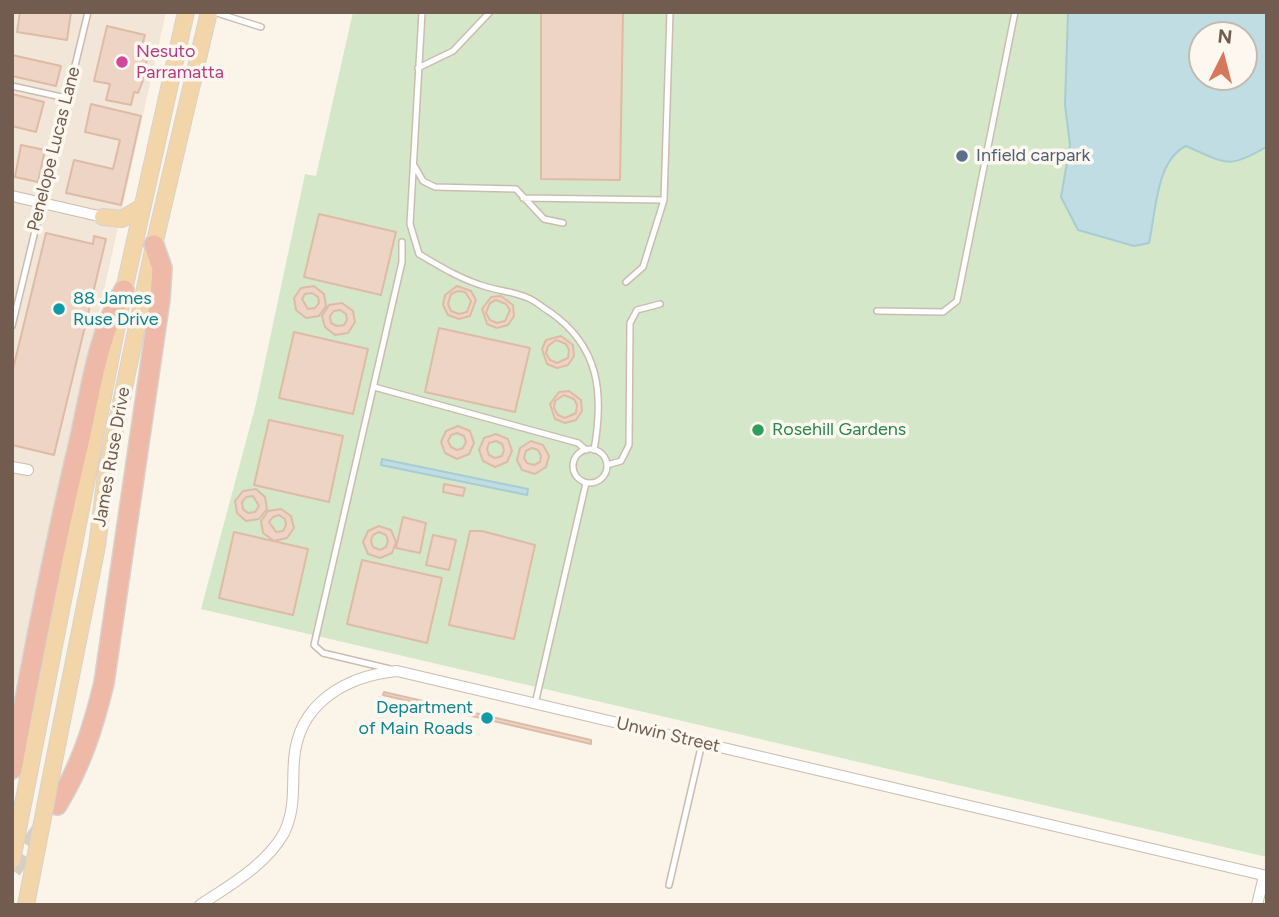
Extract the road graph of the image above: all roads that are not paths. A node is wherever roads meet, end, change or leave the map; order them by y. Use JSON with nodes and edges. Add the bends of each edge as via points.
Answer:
{"nodes":[{"id":1,"x":88,"y":12,"type":"edge"},
{"id":2,"x":186,"y":12,"type":"edge"},
{"id":3,"x":211,"y":12,"type":"edge"},
{"id":4,"x":422,"y":12,"type":"edge"},
{"id":5,"x":491,"y":12,"type":"edge"},
{"id":6,"x":670,"y":12,"type":"edge"},
{"id":7,"x":1015,"y":12,"type":"edge"},
{"id":8,"x":261,"y":27,"type":"dead end"},
{"id":9,"x":418,"y":68,"type":"junction"},
{"id":10,"x":12,"y":86,"type":"edge"},
{"id":11,"x":66,"y":98,"type":"junction"},
{"id":12,"x":414,"y":164,"type":"junction"},
{"id":13,"x":12,"y":196,"type":"edge"},
{"id":14,"x":523,"y":198,"type":"junction"},
{"id":15,"x":664,"y":200,"type":"junction"},
{"id":16,"x":41,"y":202,"type":"junction"},
{"id":17,"x":142,"y":207,"type":"junction"},
{"id":18,"x":103,"y":217,"type":"joint"},
{"id":19,"x":563,"y":223,"type":"dead end"},
{"id":20,"x":402,"y":242,"type":"dead end"},
{"id":21,"x":154,"y":244,"type":"junction"},
{"id":22,"x":626,"y":282,"type":"dead end"},
{"id":23,"x":124,"y":290,"type":"junction"},
{"id":24,"x":660,"y":304,"type":"dead end"},
{"id":25,"x":877,"y":311,"type":"dead end"},
{"id":26,"x":12,"y":327,"type":"edge"},
{"id":27,"x":374,"y":387,"type":"junction"},
{"id":28,"x":586,"y":450,"type":"junction"},
{"id":29,"x":594,"y":450,"type":"junction"},
{"id":30,"x":607,"y":465,"type":"junction"},
{"id":31,"x":12,"y":467,"type":"edge"},
{"id":32,"x":28,"y":470,"type":"dead end"},
{"id":33,"x":586,"y":483,"type":"junction"},
{"id":34,"x":397,"y":671,"type":"junction"},
{"id":35,"x":535,"y":704,"type":"junction"},
{"id":36,"x":702,"y":743,"type":"junction"},
{"id":37,"x":12,"y":769,"type":"edge"},
{"id":38,"x":57,"y":806,"type":"tunnel mouth"},
{"id":39,"x":12,"y":860,"type":"edge"},
{"id":40,"x":1265,"y":876,"type":"edge"},
{"id":41,"x":669,"y":886,"type":"dead end"},
{"id":42,"x":26,"y":905,"type":"edge"},
{"id":43,"x":200,"y":905,"type":"edge"},
{"id":44,"x":1257,"y":905,"type":"edge"}],
"edges":[{"from":1,"to":11,"type":"lane","name":"Penelope Lucas Lane"},
{"from":2,"to":17,"type":"main road","name":"James Ruse Drive"},
{"from":3,"to":8,"type":"lane"},
{"from":3,"to":21,"type":"main road","name":"James Ruse Drive"},
{"from":4,"to":9,"type":"lane"},
{"from":5,"to":9,"type":"lane","via":[[453,51]]},
{"from":6,"to":15,"type":"lane"},
{"from":7,"to":25,"type":"lane","via":[[957,301],[943,312]]},
{"from":9,"to":12,"type":"lane"},
{"from":10,"to":11,"type":"lane"},
{"from":11,"to":16,"type":"lane","name":"Penelope Lucas Lane"},
{"from":12,"to":14,"type":"lane","via":[[423,181],[435,187],[516,189]]},
{"from":12,"to":29,"type":"lane","via":[[410,225],[419,254],[473,282],[529,298],[559,318],[581,342],[596,374],[600,402]]},
{"from":13,"to":16,"type":"street"},
{"from":14,"to":15,"type":"lane"},
{"from":14,"to":19,"type":"lane","via":[[544,219]]},
{"from":15,"to":22,"type":"lane","via":[[643,267]]},
{"from":16,"to":18,"type":"street"},
{"from":16,"to":26,"type":"lane","name":"Penelope Lucas Lane"},
{"from":17,"to":18,"type":"main road","via":[[122,219]]},
{"from":17,"to":23,"type":"main road","name":"James Ruse Drive"},
{"from":20,"to":27,"type":"lane","via":[[402,262]]},
{"from":21,"to":38,"type":"highway","via":[[162,268],[160,299],[104,683],[90,739]]},
{"from":21,"to":42,"type":"main road","name":"James Ruse Drive","bridge":true},
{"from":23,"to":37,"type":"highway","via":[[112,312],[97,363]]},
{"from":23,"to":39,"type":"main road","name":"James Ruse Drive"},
{"from":24,"to":30,"type":"lane","via":[[638,310],[630,323],[629,445],[621,461]]},
{"from":27,"to":28,"type":"lane","via":[[578,443]]},
{"from":27,"to":34,"type":"lane","via":[[314,645],[323,653]]},
{"from":28,"to":29,"type":"lane"},
{"from":28,"to":33,"type":"lane","via":[[573,466],[577,477]]},
{"from":29,"to":30,"type":"lane","via":[[603,455]]},
{"from":30,"to":33,"type":"lane","via":[[601,479]]},
{"from":31,"to":32,"type":"street"},
{"from":33,"to":35,"type":"lane"},
{"from":34,"to":35,"type":"street","name":"Unwin Street"},
{"from":34,"to":43,"type":"street","name":"Unwin Street","via":[[345,683],[313,710],[295,753],[293,804],[285,830],[264,858]]},
{"from":35,"to":36,"type":"street","name":"Unwin Street"},
{"from":36,"to":40,"type":"street","name":"Unwin Street"},
{"from":36,"to":41,"type":"lane"},
{"from":40,"to":44,"type":"street"}]}
